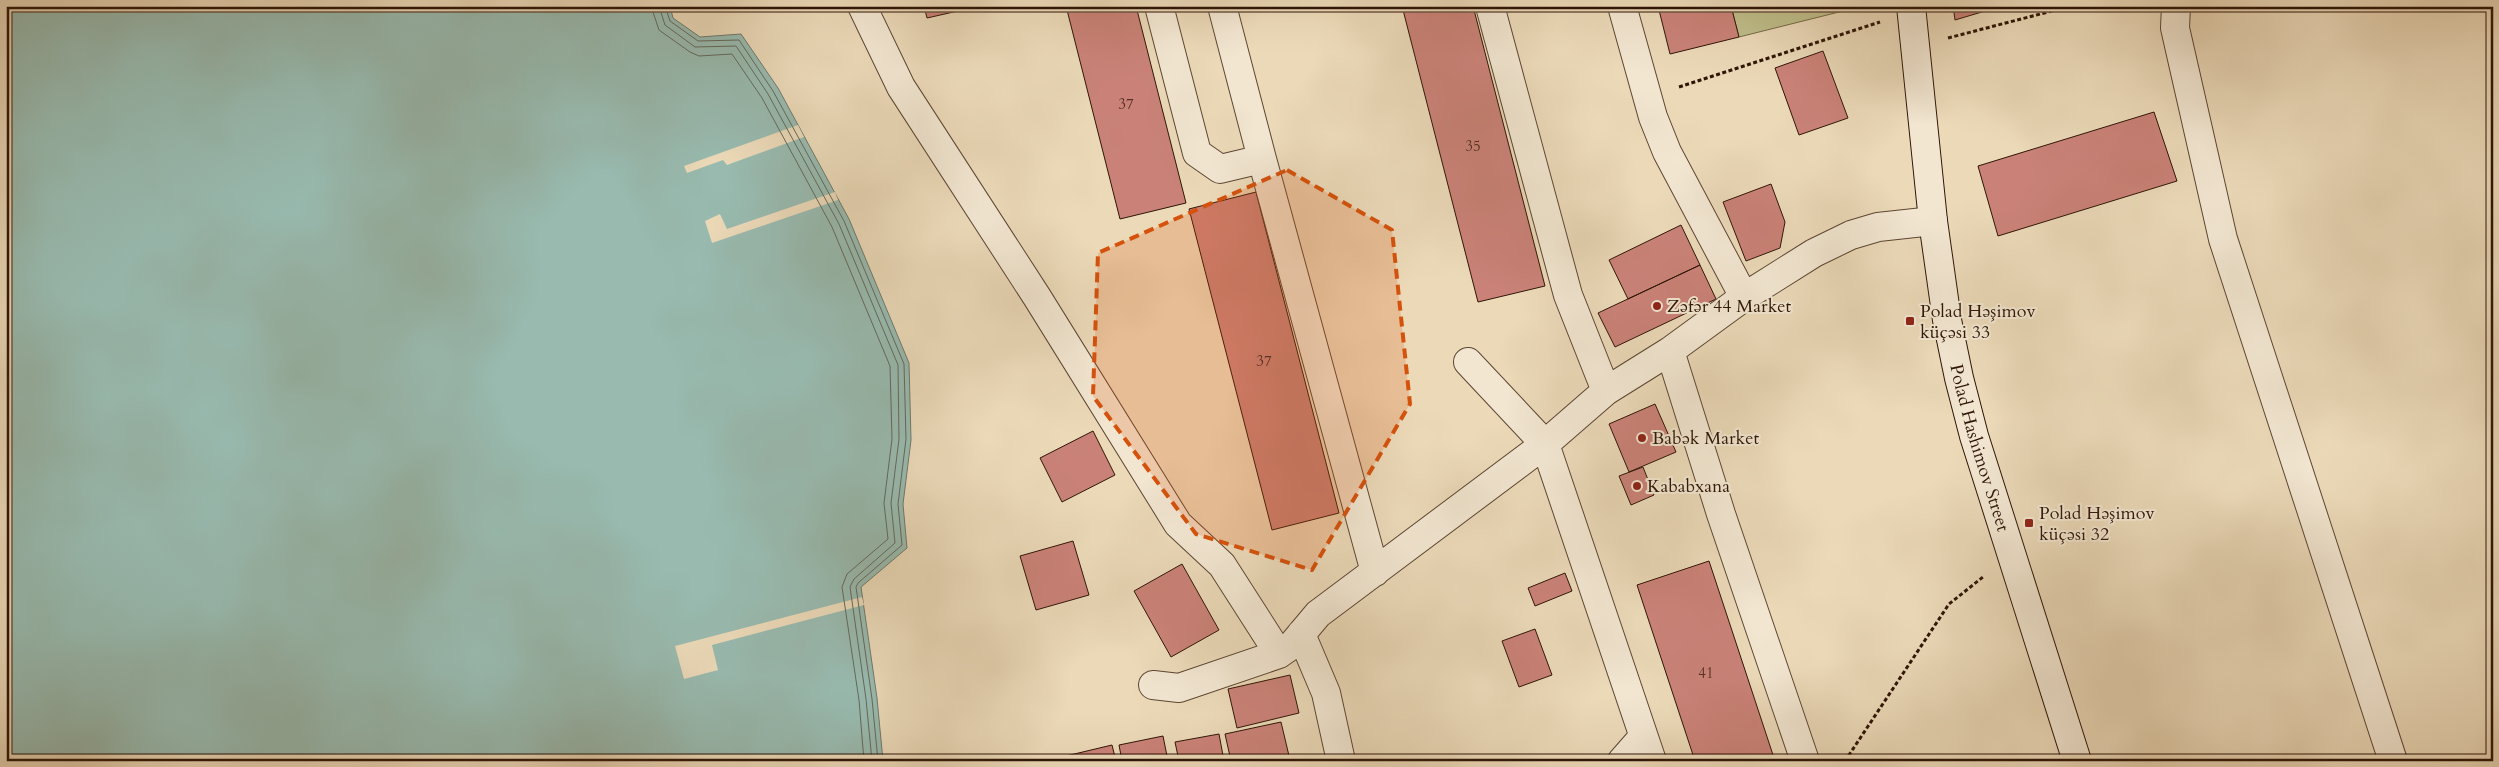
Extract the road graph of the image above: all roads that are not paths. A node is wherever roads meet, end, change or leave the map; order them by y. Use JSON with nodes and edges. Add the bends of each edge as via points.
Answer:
{"nodes":[{"id":1,"x":862,"y":6,"type":"edge"},
{"id":2,"x":1160,"y":6,"type":"edge"},
{"id":3,"x":1222,"y":6,"type":"edge"},
{"id":4,"x":1490,"y":6,"type":"edge"},
{"id":5,"x":1622,"y":6,"type":"edge"},
{"id":6,"x":2176,"y":6,"type":"edge"},
{"id":7,"x":1911,"y":9,"type":"edge"},
{"id":8,"x":1262,"y":158,"type":"junction"},
{"id":9,"x":1933,"y":221,"type":"junction"},
{"id":10,"x":1744,"y":298,"type":"junction"},
{"id":11,"x":1670,"y":351,"type":"junction"},
{"id":12,"x":1468,"y":362,"type":"dead end"},
{"id":13,"x":1606,"y":391,"type":"junction"},
{"id":14,"x":1546,"y":444,"type":"junction"},
{"id":15,"x":1374,"y":572,"type":"junction"},
{"id":16,"x":1301,"y":634,"type":"junction"},
{"id":17,"x":1279,"y":654,"type":"junction"},
{"id":18,"x":1153,"y":685,"type":"dead end"},
{"id":19,"x":1648,"y":749,"type":"edge"},
{"id":20,"x":1341,"y":761,"type":"edge"},
{"id":21,"x":1622,"y":761,"type":"edge"},
{"id":22,"x":1805,"y":761,"type":"edge"},
{"id":23,"x":2077,"y":761,"type":"edge"},
{"id":24,"x":2393,"y":761,"type":"edge"}],
"edges":[{"from":1,"to":17,"type":"street","via":[[901,87],[1178,524],[1222,565]]},
{"from":2,"to":8,"type":"street","via":[[1197,153],[1220,170]]},
{"from":3,"to":8,"type":"street"},
{"from":4,"to":13,"type":"street","via":[[1568,296]]},
{"from":5,"to":10,"type":"street","via":[[1663,143]]},
{"from":6,"to":24,"type":"street","via":[[2175,28],[2222,239]]},
{"from":7,"to":9,"type":"street","name":"Polad Hashimov Street"},
{"from":8,"to":15,"type":"street"},
{"from":9,"to":10,"type":"street","via":[[1878,227],[1852,235],[1814,253]]},
{"from":9,"to":23,"type":"street","name":"Polad Hashimov Street","via":[[1947,320],[1974,436]]},
{"from":10,"to":11,"type":"street"},
{"from":11,"to":13,"type":"street"},
{"from":11,"to":22,"type":"street"},
{"from":12,"to":14,"type":"street"},
{"from":13,"to":14,"type":"street"},
{"from":14,"to":15,"type":"street"},
{"from":14,"to":19,"type":"street"},
{"from":15,"to":16,"type":"street","via":[[1318,614]]},
{"from":16,"to":17,"type":"street"},
{"from":16,"to":20,"type":"street","via":[[1326,693]]},
{"from":17,"to":18,"type":"street","via":[[1179,688]]},
{"from":19,"to":21,"type":"street"}]}
